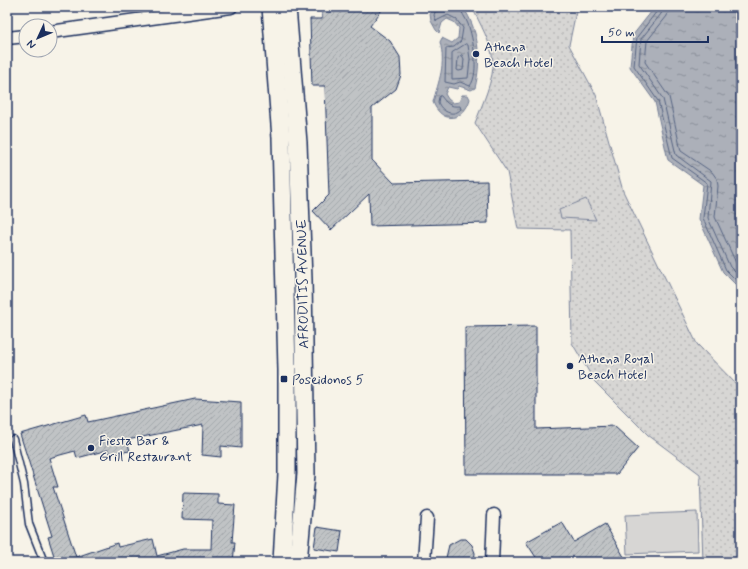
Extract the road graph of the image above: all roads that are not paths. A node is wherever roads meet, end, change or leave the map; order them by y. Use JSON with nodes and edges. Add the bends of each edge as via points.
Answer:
{"nodes":[{"id":1,"x":231,"y":7,"type":"edge"},
{"id":2,"x":270,"y":7,"type":"edge"},
{"id":3,"x":287,"y":7,"type":"edge"},
{"id":4,"x":58,"y":31,"type":"edge"},
{"id":5,"x":18,"y":37,"type":"edge"},
{"id":6,"x":7,"y":38,"type":"edge"},
{"id":7,"x":13,"y":439,"type":"dead end"},
{"id":8,"x":494,"y":515,"type":"dead end"},
{"id":9,"x":427,"y":518,"type":"dead end"},
{"id":10,"x":44,"y":562,"type":"edge"},
{"id":11,"x":282,"y":562,"type":"edge"},
{"id":12,"x":298,"y":562,"type":"edge"},
{"id":13,"x":424,"y":562,"type":"edge"},
{"id":14,"x":492,"y":562,"type":"edge"}],
"edges":[{"from":1,"to":4,"type":"street"},
{"from":2,"to":11,"type":"main road","name":"AFRODITIS AVENUE","via":[[281,138],[287,370],[287,474]]},
{"from":3,"to":12,"type":"main road","name":"AFRODITIS AVENUE","via":[[298,143],[303,280],[306,474]]},
{"from":5,"to":6,"type":"street"},
{"from":7,"to":10,"type":"lane","via":[[24,484],[29,524]]},
{"from":8,"to":14,"type":"street"},
{"from":9,"to":13,"type":"street"}]}
